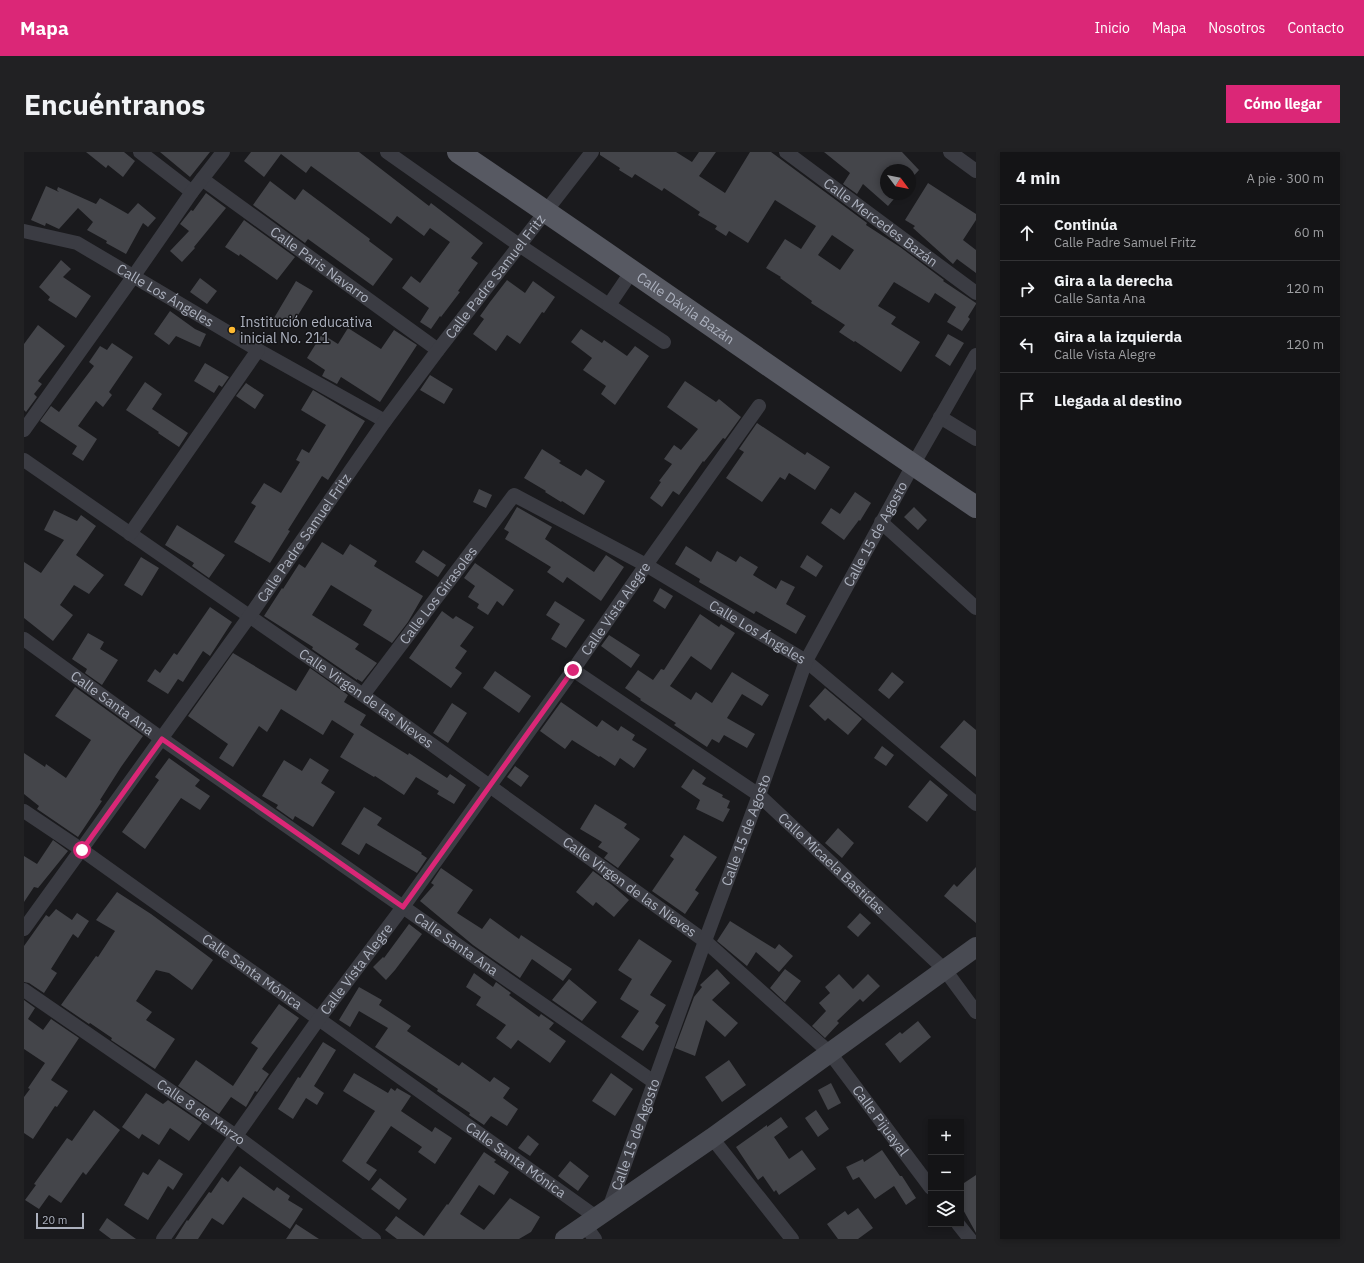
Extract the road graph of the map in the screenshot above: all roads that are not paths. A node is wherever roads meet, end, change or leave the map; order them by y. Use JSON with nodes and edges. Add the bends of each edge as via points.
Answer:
{"nodes":[{"id":1,"x":140,"y":152,"type":"edge"},
{"id":2,"x":223,"y":152,"type":"edge"},
{"id":3,"x":387,"y":152,"type":"edge"},
{"id":4,"x":458,"y":152,"type":"edge"},
{"id":5,"x":592,"y":152,"type":"edge"},
{"id":6,"x":786,"y":152,"type":"edge"},
{"id":7,"x":950,"y":152,"type":"edge"},
{"id":8,"x":976,"y":171,"type":"edge"},
{"id":9,"x":202,"y":179,"type":"junction"},
{"id":10,"x":192,"y":192,"type":"junction"},
{"id":11,"x":546,"y":211,"type":"junction"},
{"id":12,"x":24,"y":231,"type":"edge"},
{"id":13,"x":520,"y":245,"type":"junction"},
{"id":14,"x":632,"y":270,"type":"junction"},
{"id":15,"x":133,"y":277,"type":"junction"},
{"id":16,"x":976,"y":293,"type":"edge"},
{"id":17,"x":609,"y":305,"type":"junction"},
{"id":18,"x":664,"y":342,"type":"dead end"},
{"id":19,"x":258,"y":350,"type":"junction"},
{"id":20,"x":438,"y":350,"type":"junction"},
{"id":21,"x":976,"y":355,"type":"edge"},
{"id":22,"x":759,"y":406,"type":"dead end"},
{"id":23,"x":940,"y":417,"type":"junction"},
{"id":24,"x":385,"y":421,"type":"junction"},
{"id":25,"x":24,"y":430,"type":"edge"},
{"id":26,"x":976,"y":439,"type":"edge"},
{"id":27,"x":24,"y":460,"type":"edge"},
{"id":28,"x":913,"y":465,"type":"junction"},
{"id":29,"x":514,"y":495,"type":"joint"},
{"id":30,"x":976,"y":507,"type":"edge"},
{"id":31,"x":881,"y":522,"type":"junction"},
{"id":32,"x":130,"y":534,"type":"junction"},
{"id":33,"x":646,"y":565,"type":"junction"},
{"id":34,"x":976,"y":608,"type":"edge"},
{"id":35,"x":249,"y":617,"type":"junction"},
{"id":36,"x":24,"y":639,"type":"edge"},
{"id":37,"x":806,"y":660,"type":"junction"},
{"id":38,"x":573,"y":670,"type":"junction"},
{"id":39,"x":363,"y":696,"type":"junction"},
{"id":40,"x":162,"y":739,"type":"junction"},
{"id":41,"x":489,"y":787,"type":"junction"},
{"id":42,"x":759,"y":795,"type":"junction"},
{"id":43,"x":976,"y":804,"type":"edge"},
{"id":44,"x":24,"y":811,"type":"edge"},
{"id":45,"x":82,"y":850,"type":"junction"},
{"id":46,"x":403,"y":907,"type":"junction"},
{"id":47,"x":24,"y":929,"type":"edge"},
{"id":48,"x":705,"y":941,"type":"junction"},
{"id":49,"x":976,"y":947,"type":"edge"},
{"id":50,"x":945,"y":970,"type":"junction"},
{"id":51,"x":24,"y":990,"type":"edge"},
{"id":52,"x":976,"y":1012,"type":"edge"},
{"id":53,"x":318,"y":1020,"type":"junction"},
{"id":54,"x":830,"y":1053,"type":"junction"},
{"id":55,"x":654,"y":1082,"type":"junction"},
{"id":56,"x":236,"y":1136,"type":"junction"},
{"id":57,"x":712,"y":1138,"type":"junction"},
{"id":58,"x":928,"y":1184,"type":"edge"},
{"id":59,"x":596,"y":1223,"type":"edge"},
{"id":60,"x":960,"y":1227,"type":"edge"},
{"id":61,"x":163,"y":1239,"type":"edge"},
{"id":62,"x":374,"y":1239,"type":"edge"},
{"id":63,"x":565,"y":1239,"type":"edge"},
{"id":64,"x":792,"y":1239,"type":"edge"},
{"id":65,"x":970,"y":1239,"type":"edge"}],
"edges":[{"from":1,"to":10,"type":"street"},
{"from":2,"to":9,"type":"street"},
{"from":3,"to":13,"type":"street"},
{"from":4,"to":11,"type":"main road","name":"Calle Dávila Bazán"},
{"from":5,"to":11,"type":"street","name":"Calle Padre Samuel Fritz"},
{"from":6,"to":16,"type":"street","name":"Calle Mercedes Bazán"},
{"from":7,"to":8,"type":"street"},
{"from":9,"to":10,"type":"street"},
{"from":9,"to":20,"type":"street","name":"Calle Paris Navarro"},
{"from":10,"to":15,"type":"street"},
{"from":11,"to":13,"type":"street","name":"Calle Padre Samuel Fritz"},
{"from":11,"to":14,"type":"main road","name":"Calle Dávila Bazán"},
{"from":12,"to":15,"type":"street","name":"Calle Los Ángeles","via":[[77,243]]},
{"from":13,"to":17,"type":"street"},
{"from":13,"to":20,"type":"street","name":"Calle Padre Samuel Fritz"},
{"from":14,"to":17,"type":"street"},
{"from":14,"to":28,"type":"main road","name":"Calle Dávila Bazán"},
{"from":15,"to":19,"type":"street","name":"Calle Los Ángeles"},
{"from":15,"to":25,"type":"street"},
{"from":17,"to":18,"type":"street"},
{"from":19,"to":24,"type":"street","name":"Calle Los Ángeles"},
{"from":19,"to":32,"type":"street"},
{"from":20,"to":24,"type":"street","name":"Calle Padre Samuel Fritz"},
{"from":21,"to":23,"type":"street","name":"Calle 15 de Agosto"},
{"from":22,"to":33,"type":"street","name":"Calle Vista Alegre"},
{"from":23,"to":26,"type":"street"},
{"from":23,"to":28,"type":"street","name":"Calle 15 de Agosto"},
{"from":24,"to":35,"type":"street","name":"Calle Padre Samuel Fritz"},
{"from":27,"to":32,"type":"street","name":"Calle Virgen de las Nieves"},
{"from":28,"to":30,"type":"main road","name":"Calle Dávila Bazán"},
{"from":28,"to":31,"type":"street","name":"Calle 15 de Agosto"},
{"from":29,"to":33,"type":"street","name":"Calle Los Ángeles"},
{"from":29,"to":39,"type":"street","name":"Calle Los Girasoles"},
{"from":31,"to":34,"type":"street"},
{"from":31,"to":37,"type":"street","name":"Calle 15 de Agosto"},
{"from":32,"to":35,"type":"street","name":"Calle Virgen de las Nieves"},
{"from":33,"to":37,"type":"street","name":"Calle Los Ángeles"},
{"from":33,"to":38,"type":"street","name":"Calle Vista Alegre"},
{"from":35,"to":39,"type":"street","name":"Calle Virgen de las Nieves"},
{"from":35,"to":40,"type":"street","name":"Calle Padre Samuel Fritz"},
{"from":36,"to":40,"type":"street","name":"Calle Santa Ana"},
{"from":37,"to":42,"type":"street","name":"Calle 15 de Agosto"},
{"from":37,"to":43,"type":"street","name":"Calle Los Ángeles"},
{"from":38,"to":41,"type":"street","name":"Calle Vista Alegre"},
{"from":38,"to":42,"type":"street","name":"Calle Micaela Bastidas"},
{"from":39,"to":41,"type":"street","name":"Calle Virgen de las Nieves"},
{"from":40,"to":45,"type":"street","name":"Calle Padre Samuel Fritz"},
{"from":40,"to":46,"type":"street","name":"Calle Santa Ana"},
{"from":41,"to":46,"type":"street","name":"Calle Vista Alegre"},
{"from":41,"to":48,"type":"street","name":"Calle Virgen de las Nieves"},
{"from":42,"to":48,"type":"street","name":"Calle 15 de Agosto"},
{"from":42,"to":50,"type":"street","name":"Calle Micaela Bastidas"},
{"from":44,"to":45,"type":"street","name":"Calle Santa Mónica"},
{"from":45,"to":47,"type":"street","name":"Calle Padre Samuel Fritz"},
{"from":45,"to":53,"type":"street","name":"Calle Santa Mónica"},
{"from":46,"to":53,"type":"street","name":"Calle Vista Alegre"},
{"from":46,"to":55,"type":"street","name":"Calle Santa Ana"},
{"from":48,"to":54,"type":"street","name":"Calle Virgen de las Nieves"},
{"from":48,"to":55,"type":"street","name":"Calle 15 de Agosto"},
{"from":49,"to":50,"type":"street","name":"Calle 15 de Agosto"},
{"from":50,"to":52,"type":"street","name":"Calle Micaela Bastidas"},
{"from":50,"to":54,"type":"street","name":"Calle 15 de Agosto"},
{"from":51,"to":56,"type":"street","name":"Calle 8 de Marzo"},
{"from":53,"to":56,"type":"street","name":"Calle Vista Alegre"},
{"from":53,"to":59,"type":"street","name":"Calle Santa Mónica"},
{"from":54,"to":57,"type":"street","name":"Calle 15 de Agosto"},
{"from":54,"to":58,"type":"street","name":"Calle Pijuayal"},
{"from":55,"to":59,"type":"street","name":"Calle 15 de Agosto"},
{"from":56,"to":61,"type":"street","name":"Calle Vista Alegre"},
{"from":56,"to":62,"type":"street","name":"Calle 8 de Marzo"},
{"from":57,"to":59,"type":"street","name":"Calle 15 de Agosto"},
{"from":57,"to":64,"type":"street"},
{"from":59,"to":63,"type":"street","name":"Calle 15 de Agosto"},
{"from":60,"to":65,"type":"street"}]}
